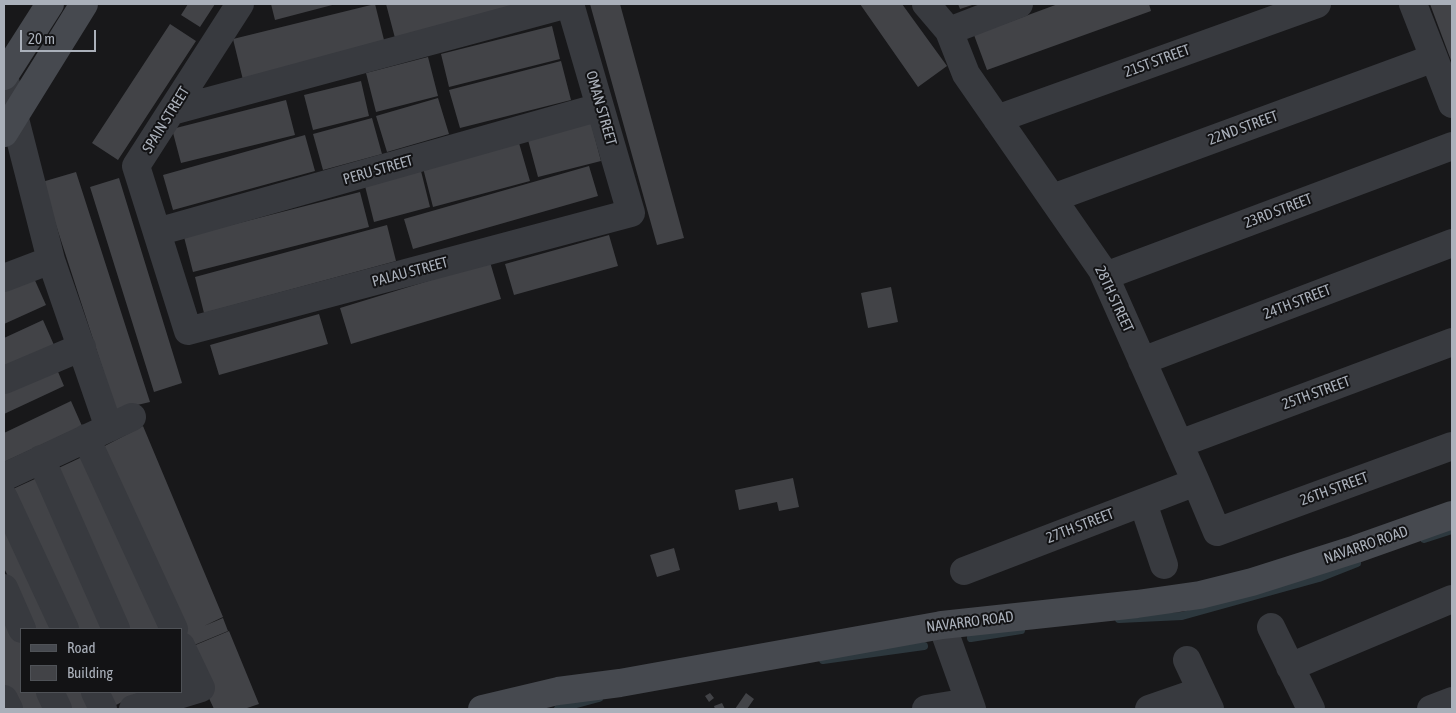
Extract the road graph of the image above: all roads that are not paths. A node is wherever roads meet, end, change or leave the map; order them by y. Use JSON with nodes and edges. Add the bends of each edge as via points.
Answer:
{"nodes":[{"id":1,"x":50,"y":4,"type":"edge"},
{"id":2,"x":84,"y":4,"type":"edge"},
{"id":3,"x":240,"y":4,"type":"edge"},
{"id":4,"x":569,"y":4,"type":"edge"},
{"id":5,"x":926,"y":4,"type":"edge"},
{"id":6,"x":1019,"y":4,"type":"edge"},
{"id":7,"x":1317,"y":4,"type":"edge"},
{"id":8,"x":1412,"y":4,"type":"edge"},
{"id":9,"x":949,"y":31,"type":"junction"},
{"id":10,"x":1434,"y":58,"type":"junction"},
{"id":11,"x":4,"y":76,"type":"edge"},
{"id":12,"x":1452,"y":104,"type":"edge"},
{"id":13,"x":600,"y":107,"type":"junction"},
{"id":14,"x":172,"y":111,"type":"junction"},
{"id":15,"x":997,"y":119,"type":"junction"},
{"id":16,"x":9,"y":126,"type":"edge"},
{"id":17,"x":1452,"y":146,"type":"edge"},
{"id":18,"x":1053,"y":198,"type":"junction"},
{"id":19,"x":631,"y":213,"type":"joint"},
{"id":20,"x":157,"y":232,"type":"junction"},
{"id":21,"x":1452,"y":243,"type":"edge"},
{"id":22,"x":51,"y":260,"type":"junction"},
{"id":23,"x":1105,"y":276,"type":"junction"},
{"id":24,"x":4,"y":278,"type":"edge"},
{"id":25,"x":188,"y":331,"type":"joint"},
{"id":26,"x":1452,"y":342,"type":"edge"},
{"id":27,"x":82,"y":347,"type":"junction"},
{"id":28,"x":1142,"y":361,"type":"junction"},
{"id":29,"x":4,"y":380,"type":"edge"},
{"id":30,"x":109,"y":428,"type":"junction"},
{"id":31,"x":1179,"y":444,"type":"junction"},
{"id":32,"x":1452,"y":446,"type":"edge"},
{"id":33,"x":41,"y":459,"type":"junction"},
{"id":34,"x":4,"y":477,"type":"edge"},
{"id":35,"x":1196,"y":482,"type":"junction"},
{"id":36,"x":4,"y":498,"type":"edge"},
{"id":37,"x":1143,"y":502,"type":"junction"},
{"id":38,"x":1452,"y":515,"type":"edge"},
{"id":39,"x":1217,"y":532,"type":"joint"},
{"id":40,"x":1164,"y":565,"type":"dead end"},
{"id":41,"x":964,"y":571,"type":"dead end"},
{"id":42,"x":4,"y":588,"type":"edge"},
{"id":43,"x":1452,"y":600,"type":"edge"},
{"id":44,"x":942,"y":624,"type":"junction"},
{"id":45,"x":1271,"y":627,"type":"dead end"},
{"id":46,"x":22,"y":628,"type":"edge"},
{"id":47,"x":65,"y":628,"type":"edge"},
{"id":48,"x":116,"y":628,"type":"edge"},
{"id":49,"x":174,"y":628,"type":"edge"},
{"id":50,"x":182,"y":648,"type":"edge"},
{"id":51,"x":1187,"y":660,"type":"dead end"},
{"id":52,"x":1290,"y":667,"type":"junction"},
{"id":53,"x":50,"y":693,"type":"edge"},
{"id":54,"x":95,"y":693,"type":"edge"},
{"id":55,"x":180,"y":693,"type":"edge"},
{"id":56,"x":182,"y":693,"type":"edge"},
{"id":57,"x":4,"y":699,"type":"edge"},
{"id":58,"x":1205,"y":700,"type":"edge"},
{"id":59,"x":1452,"y":701,"type":"edge"},
{"id":60,"x":142,"y":702,"type":"edge"},
{"id":61,"x":970,"y":706,"type":"edge"},
{"id":62,"x":8,"y":709,"type":"edge"},
{"id":63,"x":58,"y":709,"type":"edge"},
{"id":64,"x":103,"y":709,"type":"edge"},
{"id":65,"x":482,"y":709,"type":"edge"},
{"id":66,"x":926,"y":709,"type":"edge"},
{"id":67,"x":1149,"y":709,"type":"edge"},
{"id":68,"x":1311,"y":709,"type":"edge"},
{"id":69,"x":1431,"y":709,"type":"edge"}],
"edges":[{"from":1,"to":11,"type":"street"},
{"from":2,"to":16,"type":"street"},
{"from":3,"to":14,"type":"street","name":"SPAIN STREET"},
{"from":4,"to":13,"type":"street","name":"OMAN STREET"},
{"from":4,"to":14,"type":"street"},
{"from":5,"to":9,"type":"street","name":"28TH STREET"},
{"from":6,"to":9,"type":"street"},
{"from":7,"to":15,"type":"street","name":"21ST STREET"},
{"from":8,"to":10,"type":"street"},
{"from":9,"to":15,"type":"street","name":"28TH STREET","via":[[966,74]]},
{"from":10,"to":12,"type":"street"},
{"from":10,"to":18,"type":"street","name":"22ND STREET"},
{"from":11,"to":16,"type":"street"},
{"from":13,"to":19,"type":"street","name":"OMAN STREET"},
{"from":13,"to":20,"type":"street","name":"PERU STREET"},
{"from":14,"to":20,"type":"street","name":"SPAIN STREET","via":[[136,166]]},
{"from":15,"to":18,"type":"street","name":"28TH STREET"},
{"from":16,"to":22,"type":"street"},
{"from":17,"to":23,"type":"street","name":"23RD STREET"},
{"from":18,"to":23,"type":"street","name":"28TH STREET"},
{"from":19,"to":25,"type":"street","name":"PALAU STREET"},
{"from":20,"to":25,"type":"street","name":"SPAIN STREET"},
{"from":21,"to":28,"type":"street","name":"24TH STREET"},
{"from":22,"to":24,"type":"street"},
{"from":22,"to":27,"type":"street"},
{"from":23,"to":28,"type":"street","name":"28TH STREET"},
{"from":26,"to":31,"type":"street","name":"25TH STREET"},
{"from":27,"to":29,"type":"street"},
{"from":27,"to":30,"type":"street"},
{"from":28,"to":31,"type":"street","name":"28TH STREET"},
{"from":30,"to":33,"type":"street"},
{"from":30,"to":49,"type":"street"},
{"from":31,"to":35,"type":"street","name":"28TH STREET"},
{"from":32,"to":39,"type":"street","name":"26TH STREET"},
{"from":33,"to":34,"type":"street"},
{"from":33,"to":48,"type":"street"},
{"from":35,"to":37,"type":"street","name":"27TH STREET"},
{"from":35,"to":39,"type":"street","name":"28TH STREET"},
{"from":36,"to":47,"type":"street"},
{"from":37,"to":40,"type":"street"},
{"from":37,"to":41,"type":"street","name":"27TH STREET"},
{"from":38,"to":44,"type":"street","name":"NAVARRO ROAD","via":[[1356,549],[1200,596]]},
{"from":42,"to":46,"type":"street"},
{"from":43,"to":52,"type":"street"},
{"from":44,"to":61,"type":"street"},
{"from":44,"to":65,"type":"street","name":"NAVARRO ROAD","via":[[558,691]]},
{"from":45,"to":52,"type":"street"},
{"from":50,"to":56,"type":"street","via":[[201,688]]},
{"from":51,"to":58,"type":"street"},
{"from":52,"to":68,"type":"street"},
{"from":53,"to":63,"type":"street"},
{"from":54,"to":64,"type":"street"},
{"from":55,"to":60,"type":"street"},
{"from":57,"to":62,"type":"street"},
{"from":58,"to":67,"type":"street"},
{"from":59,"to":69,"type":"street"},
{"from":61,"to":66,"type":"street"}]}
